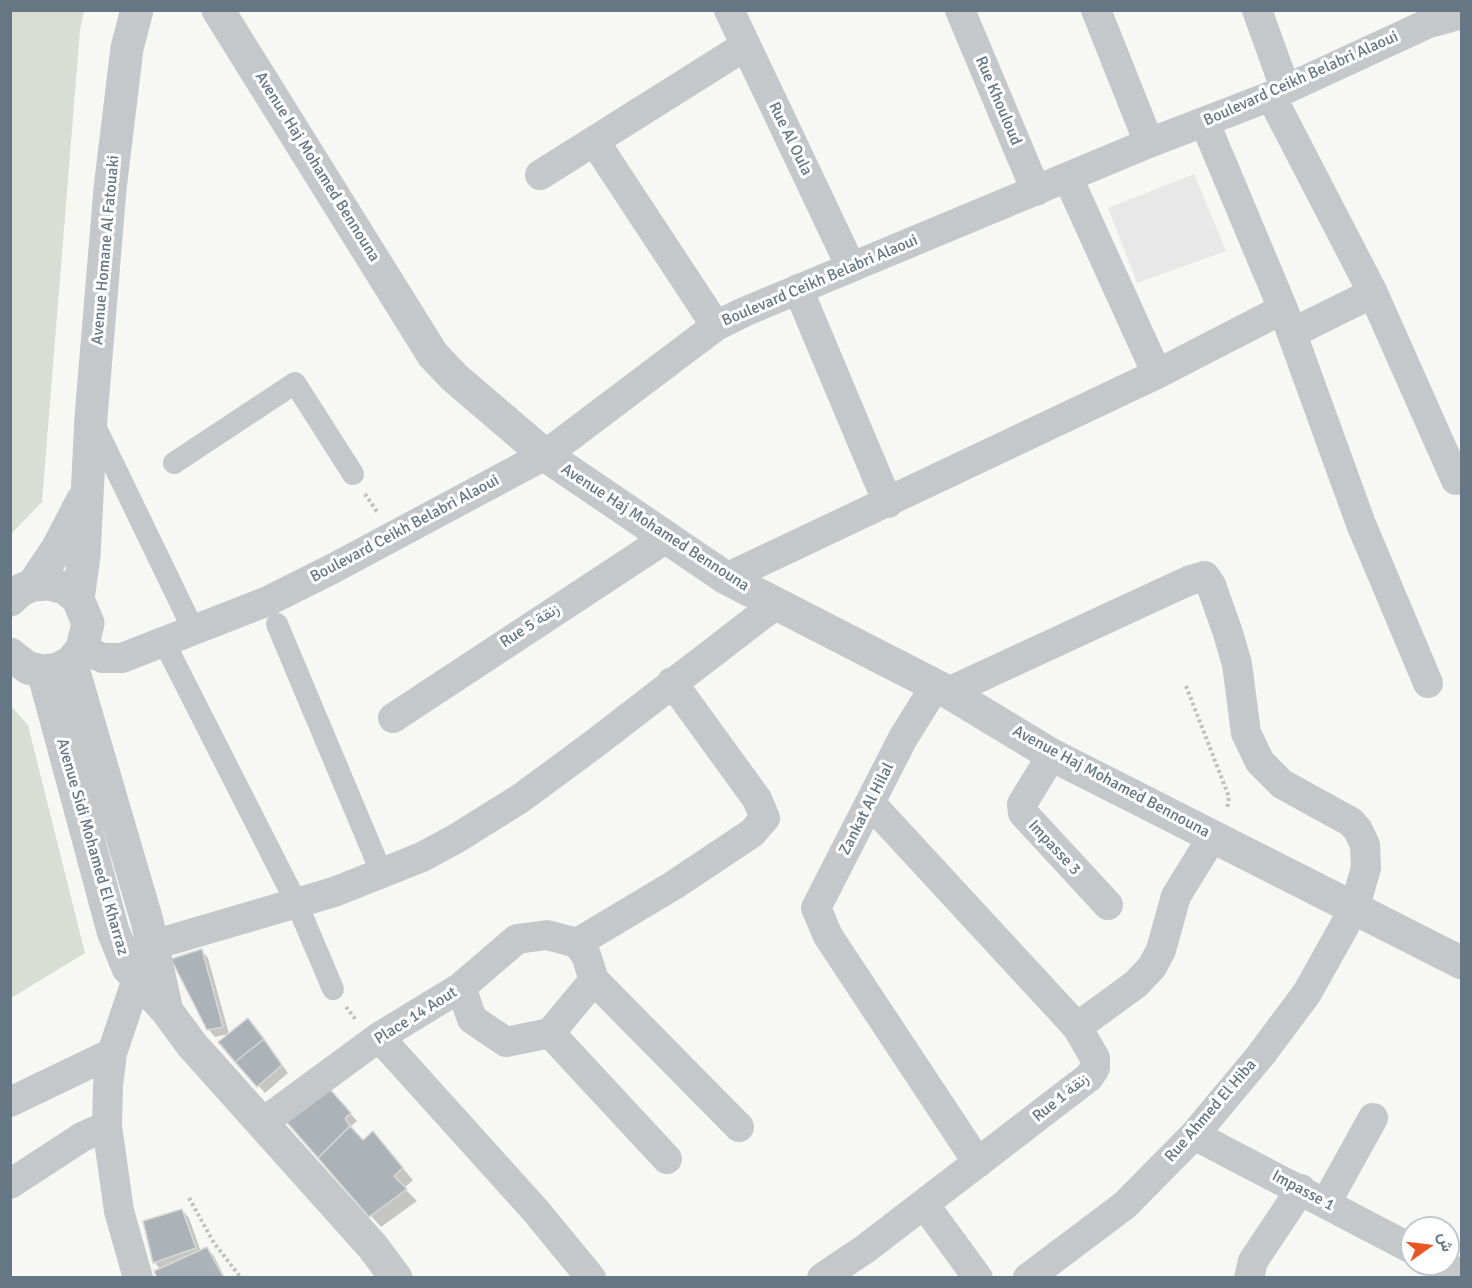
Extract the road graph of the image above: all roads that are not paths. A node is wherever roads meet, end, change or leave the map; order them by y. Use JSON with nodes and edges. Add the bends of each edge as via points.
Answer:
{"nodes":[{"id":1,"x":137,"y":10,"type":"edge"},
{"id":2,"x":218,"y":10,"type":"edge"},
{"id":3,"x":729,"y":10,"type":"edge"},
{"id":4,"x":960,"y":10,"type":"edge"},
{"id":5,"x":1096,"y":10,"type":"edge"},
{"id":6,"x":1257,"y":10,"type":"edge"},
{"id":7,"x":1461,"y":14,"type":"edge"},
{"id":8,"x":1426,"y":17,"type":"edge"},
{"id":9,"x":745,"y":46,"type":"junction"},
{"id":10,"x":1278,"y":92,"type":"junction"},
{"id":11,"x":1205,"y":123,"type":"junction"},
{"id":12,"x":595,"y":141,"type":"junction"},
{"id":13,"x":1149,"y":143,"type":"junction"},
{"id":14,"x":540,"y":175,"type":"dead end"},
{"id":15,"x":1068,"y":178,"type":"junction"},
{"id":16,"x":1036,"y":191,"type":"junction"},
{"id":17,"x":851,"y":267,"type":"junction"},
{"id":18,"x":798,"y":289,"type":"junction"},
{"id":19,"x":1373,"y":293,"type":"junction"},
{"id":20,"x":1288,"y":321,"type":"junction"},
{"id":21,"x":716,"y":326,"type":"junction"},
{"id":22,"x":1157,"y":375,"type":"junction"},
{"id":23,"x":91,"y":417,"type":"junction"},
{"id":24,"x":544,"y":455,"type":"junction"},
{"id":25,"x":174,"y":463,"type":"dead end"},
{"id":26,"x":353,"y":474,"type":"road end"},
{"id":27,"x":1456,"y":480,"type":"dead end"},
{"id":28,"x":87,"y":491,"type":"junction"},
{"id":29,"x":888,"y":503,"type":"junction"},
{"id":30,"x":668,"y":537,"type":"junction"},
{"id":31,"x":726,"y":578,"type":"junction"},
{"id":32,"x":19,"y":591,"type":"edge"},
{"id":33,"x":78,"y":599,"type":"junction"},
{"id":34,"x":776,"y":604,"type":"junction"},
{"id":35,"x":277,"y":624,"type":"dead end"},
{"id":36,"x":193,"y":629,"type":"junction"},
{"id":37,"x":164,"y":642,"type":"junction"},
{"id":38,"x":10,"y":654,"type":"edge"},
{"id":39,"x":66,"y":660,"type":"junction"},
{"id":40,"x":672,"y":682,"type":"junction"},
{"id":41,"x":1428,"y":682,"type":"dead end"},
{"id":42,"x":942,"y":688,"type":"junction"},
{"id":43,"x":393,"y":718,"type":"dead end"},
{"id":44,"x":1052,"y":755,"type":"junction"},
{"id":45,"x":871,"y":804,"type":"junction"},
{"id":46,"x":1217,"y":838,"type":"junction"},
{"id":47,"x":382,"y":874,"type":"junction"},
{"id":48,"x":297,"y":904,"type":"junction"},
{"id":49,"x":1108,"y":905,"type":"dead end"},
{"id":50,"x":1354,"y":909,"type":"junction"},
{"id":51,"x":577,"y":943,"type":"junction"},
{"id":52,"x":1461,"y":963,"type":"edge"},
{"id":53,"x":150,"y":965,"type":"junction"},
{"id":54,"x":594,"y":980,"type":"junction"},
{"id":55,"x":461,"y":987,"type":"junction"},
{"id":56,"x":333,"y":989,"type":"road end"},
{"id":57,"x":1077,"y":1027,"type":"junction"},
{"id":58,"x":550,"y":1033,"type":"junction"},
{"id":59,"x":376,"y":1040,"type":"junction"},
{"id":60,"x":112,"y":1053,"type":"junction"},
{"id":61,"x":10,"y":1102,"type":"edge"},
{"id":62,"x":1373,"y":1118,"type":"dead end"},
{"id":63,"x":262,"y":1123,"type":"junction"},
{"id":64,"x":107,"y":1126,"type":"junction"},
{"id":65,"x":739,"y":1127,"type":"dead end"},
{"id":66,"x":1194,"y":1135,"type":"junction"},
{"id":67,"x":667,"y":1160,"type":"dead end"},
{"id":68,"x":978,"y":1163,"type":"junction"},
{"id":69,"x":10,"y":1184,"type":"edge"},
{"id":70,"x":1313,"y":1196,"type":"junction"},
{"id":71,"x":924,"y":1204,"type":"junction"},
{"id":72,"x":1400,"y":1243,"type":"edge"},
{"id":73,"x":1046,"y":1272,"type":"edge"},
{"id":74,"x":138,"y":1278,"type":"edge"},
{"id":75,"x":396,"y":1278,"type":"edge"},
{"id":76,"x":591,"y":1278,"type":"edge"},
{"id":77,"x":822,"y":1278,"type":"edge"},
{"id":78,"x":978,"y":1278,"type":"edge"},
{"id":79,"x":1249,"y":1278,"type":"edge"}],
"edges":[{"from":1,"to":23,"type":"street","name":"Avenue Homane Al Fatouaki","via":[[127,48],[110,189]]},
{"from":2,"to":24,"type":"street","name":"Avenue Haj Mohamed Bennouna","via":[[433,355],[454,378]]},
{"from":3,"to":9,"type":"street","name":"Rue Al Oula"},
{"from":4,"to":16,"type":"street","name":"Rue Khouloud"},
{"from":5,"to":13,"type":"street"},
{"from":6,"to":10,"type":"street"},
{"from":7,"to":8,"type":"street","name":"Boulevard Ceikh Belabri Alaoui"},
{"from":8,"to":10,"type":"street","name":"Boulevard Ceikh Belabri Alaoui"},
{"from":9,"to":12,"type":"street"},
{"from":9,"to":17,"type":"street","name":"Rue Al Oula"},
{"from":10,"to":11,"type":"street","name":"Boulevard Ceikh Belabri Alaoui"},
{"from":10,"to":19,"type":"street"},
{"from":11,"to":13,"type":"street","name":"Boulevard Ceikh Belabri Alaoui"},
{"from":11,"to":20,"type":"street"},
{"from":12,"to":14,"type":"street"},
{"from":12,"to":21,"type":"street"},
{"from":13,"to":15,"type":"street","name":"Boulevard Ceikh Belabri Alaoui"},
{"from":15,"to":16,"type":"street","name":"Boulevard Ceikh Belabri Alaoui"},
{"from":15,"to":22,"type":"street"},
{"from":16,"to":17,"type":"street","name":"Boulevard Ceikh Belabri Alaoui"},
{"from":17,"to":18,"type":"street","name":"Boulevard Ceikh Belabri Alaoui"},
{"from":18,"to":21,"type":"street","name":"Boulevard Ceikh Belabri Alaoui"},
{"from":18,"to":29,"type":"street"},
{"from":19,"to":20,"type":"street"},
{"from":19,"to":27,"type":"street"},
{"from":20,"to":22,"type":"street"},
{"from":20,"to":41,"type":"street","via":[[1361,524]]},
{"from":21,"to":24,"type":"street","name":"Boulevard Ceikh Belabri Alaoui"},
{"from":22,"to":29,"type":"street"},
{"from":23,"to":28,"type":"street","name":"Avenue Homane Al Fatouaki"},
{"from":23,"to":36,"type":"street"},
{"from":24,"to":30,"type":"street","name":"Avenue Haj Mohamed Bennouna"},
{"from":24,"to":36,"type":"street","name":"Boulevard Ceikh Belabri Alaoui","via":[[268,601]]},
{"from":25,"to":26,"type":"street","via":[[295,383]]},
{"from":28,"to":32,"type":"street","name":"Avenue Homane Al Fatouaki","via":[[57,549]]},
{"from":28,"to":33,"type":"street","name":"Avenue Homane Al Fatouaki"},
{"from":29,"to":31,"type":"street"},
{"from":30,"to":31,"type":"street","name":"Avenue Haj Mohamed Bennouna"},
{"from":30,"to":43,"type":"street","name":"Rue 5 زنقة"},
{"from":31,"to":34,"type":"street","name":"Avenue Haj Mohamed Bennouna"},
{"from":32,"to":33,"type":"street","via":[[49,584],[65,588]]},
{"from":33,"to":39,"type":"street","via":[[88,623]]},
{"from":34,"to":40,"type":"street"},
{"from":34,"to":42,"type":"street","name":"Avenue Haj Mohamed Bennouna"},
{"from":35,"to":47,"type":"street"},
{"from":36,"to":37,"type":"street","name":"Boulevard Ceikh Belabri Alaoui"},
{"from":37,"to":39,"type":"street","name":"Boulevard Ceikh Belabri Alaoui","via":[[118,659]]},
{"from":37,"to":48,"type":"street"},
{"from":38,"to":39,"type":"street","via":[[28,668]]},
{"from":39,"to":53,"type":"street","name":"Avenue Sidi Mohamed El Kharraz","via":[[113,932],[128,968]]},
{"from":40,"to":47,"type":"street","via":[[520,798],[457,838]]},
{"from":40,"to":51,"type":"street","via":[[757,799],[765,818],[752,833],[684,879]]},
{"from":42,"to":44,"type":"street","name":"Avenue Haj Mohamed Bennouna"},
{"from":42,"to":45,"type":"street","name":"Zankat Al Hilal","via":[[903,738]]},
{"from":42,"to":50,"type":"street","name":"Rue Ahmed El Hiba","via":[[1205,576],[1228,633],[1237,664],[1246,733],[1260,762],[1282,784],[1351,822],[1362,838],[1366,868]]},
{"from":44,"to":46,"type":"street","name":"Avenue Haj Mohamed Bennouna"},
{"from":44,"to":49,"type":"street","name":"Impasse 3","via":[[1022,804],[1023,813]]},
{"from":45,"to":57,"type":"street"},
{"from":45,"to":68,"type":"street","name":"Zankat Al Hilal","via":[[816,908],[828,936]]},
{"from":46,"to":50,"type":"street","name":"Avenue Haj Mohamed Bennouna"},
{"from":46,"to":57,"type":"street","via":[[1176,896],[1161,951],[1152,967],[1136,984]]},
{"from":47,"to":48,"type":"street"},
{"from":48,"to":53,"type":"street"},
{"from":48,"to":56,"type":"street"},
{"from":50,"to":52,"type":"street","name":"Avenue Haj Mohamed Bennouna"},
{"from":50,"to":66,"type":"street","name":"Rue Ahmed El Hiba","via":[[1307,993]]},
{"from":51,"to":54,"type":"street","via":[[586,955]]},
{"from":51,"to":55,"type":"street","name":"Place 14 Aout","via":[[547,935],[517,939]]},
{"from":53,"to":60,"type":"street"},
{"from":53,"to":63,"type":"street","name":"Avenue Sidi Mohamed El Kharraz","via":[[166,1011]]},
{"from":54,"to":58,"type":"street"},
{"from":54,"to":65,"type":"street"},
{"from":55,"to":58,"type":"street","via":[[472,1019],[506,1042]]},
{"from":55,"to":59,"type":"street","name":"Place 14 Aout"},
{"from":57,"to":68,"type":"street","name":"Rue 1 زنقة","via":[[1093,1052],[1093,1071]]},
{"from":58,"to":67,"type":"street"},
{"from":59,"to":63,"type":"street","name":"Place 14 Aout"},
{"from":59,"to":76,"type":"street","via":[[535,1210]]},
{"from":60,"to":61,"type":"street"},
{"from":60,"to":64,"type":"street"},
{"from":62,"to":70,"type":"street"},
{"from":63,"to":75,"type":"street","name":"Avenue Sidi Mohamed El Kharraz"},
{"from":64,"to":69,"type":"street","via":[[82,1137]]},
{"from":64,"to":74,"type":"street","via":[[119,1211]]},
{"from":66,"to":70,"type":"street","name":"Impasse 1"},
{"from":66,"to":73,"type":"street","name":"Rue Ahmed El Hiba","via":[[1125,1205]]},
{"from":68,"to":71,"type":"street","name":"Rue 1 زنقة"},
{"from":70,"to":72,"type":"street","name":"Impasse 1"},
{"from":70,"to":79,"type":"street","via":[[1253,1261]]},
{"from":71,"to":77,"type":"street","name":"Rue 1 زنقة"},
{"from":71,"to":78,"type":"street"}]}
